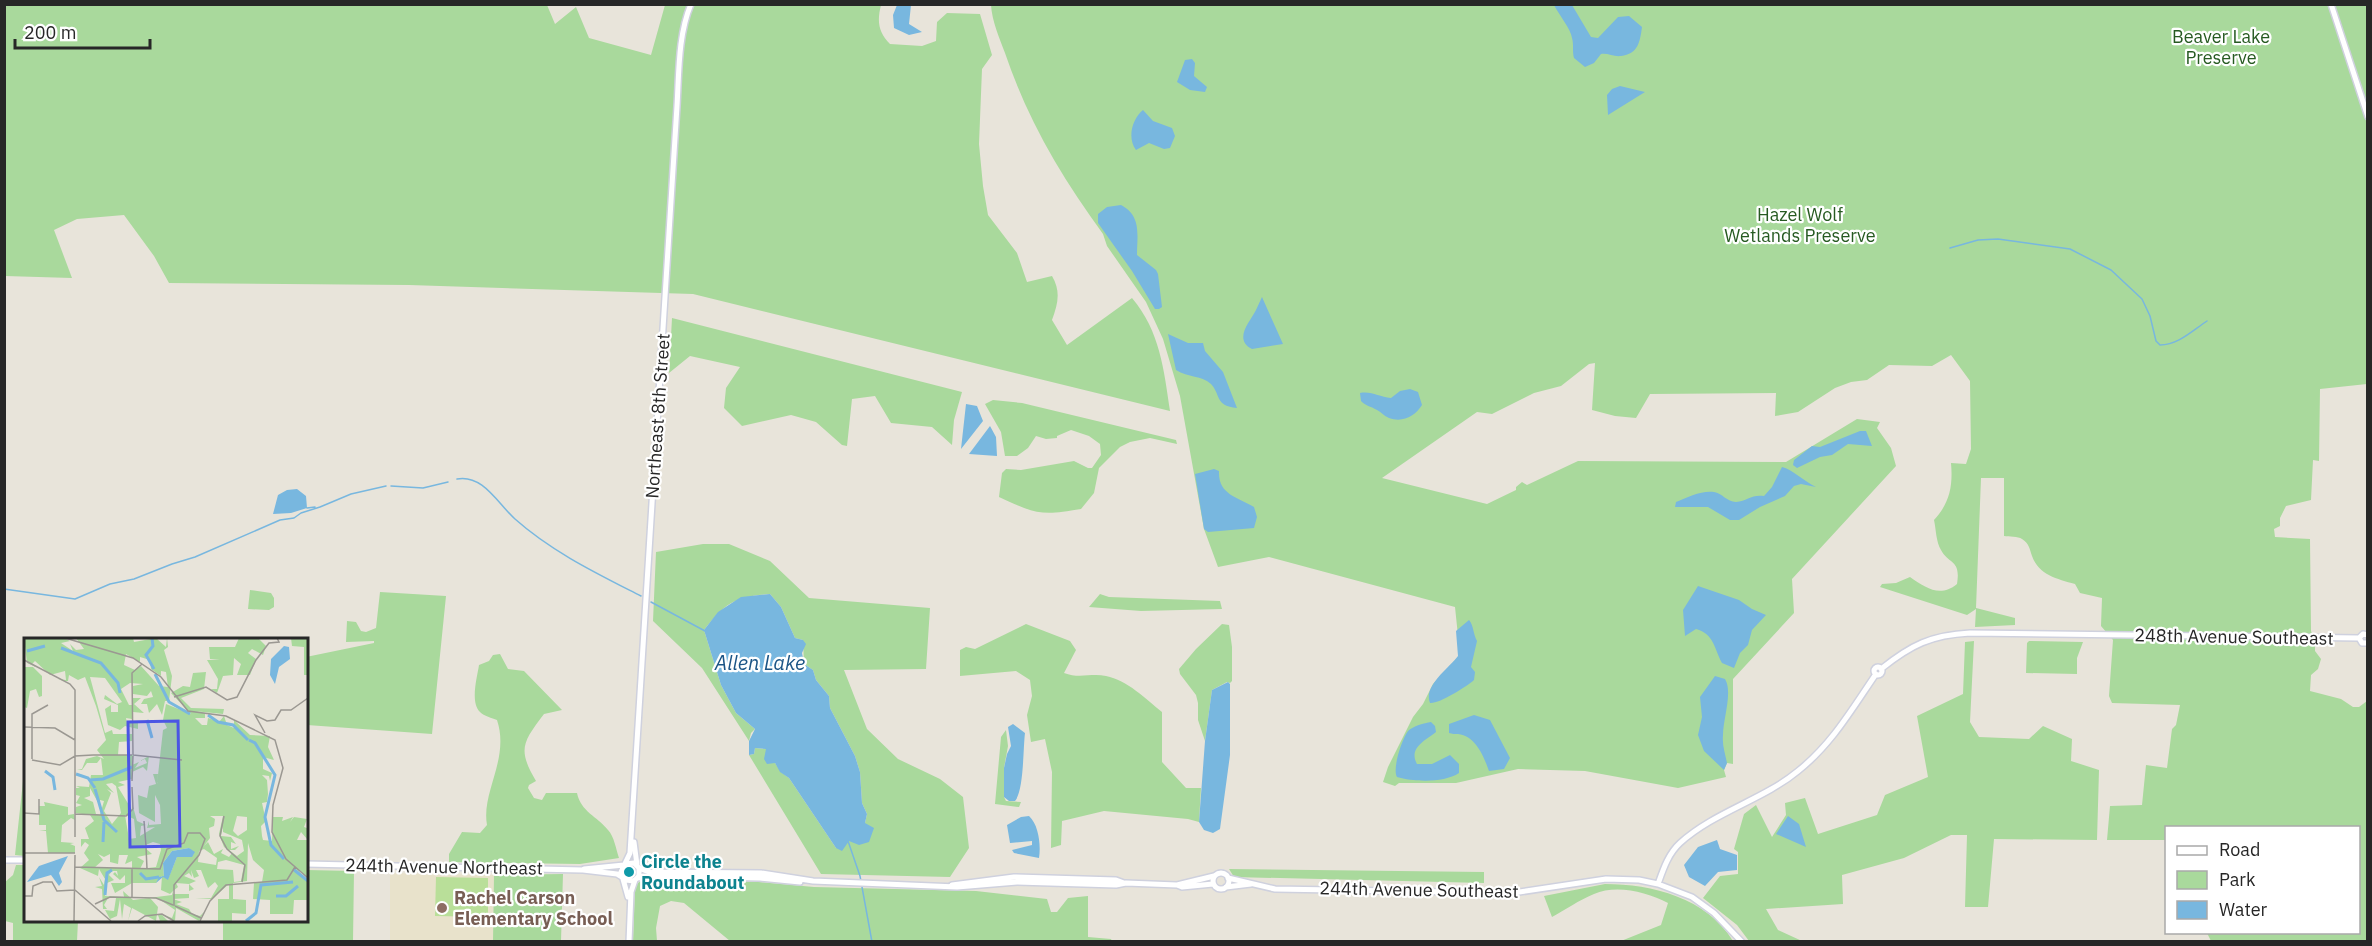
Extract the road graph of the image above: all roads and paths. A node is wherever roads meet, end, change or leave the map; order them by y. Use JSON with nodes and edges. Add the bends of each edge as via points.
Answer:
{"nodes":[{"id":1,"x":691,"y":4,"type":"edge"},
{"id":2,"x":2331,"y":4,"type":"edge"},
{"id":3,"x":2367,"y":117,"type":"edge"},
{"id":4,"x":2367,"y":635,"type":"edge"},
{"id":5,"x":2359,"y":638,"type":"junction"},
{"id":6,"x":2367,"y":642,"type":"edge"},
{"id":7,"x":632,"y":829,"type":"junction"},
{"id":8,"x":4,"y":860,"type":"edge"},
{"id":9,"x":24,"y":860,"type":"edge"},
{"id":10,"x":308,"y":864,"type":"edge"},
{"id":11,"x":625,"y":864,"type":"junction"},
{"id":12,"x":638,"y":867,"type":"junction"},
{"id":13,"x":583,"y":870,"type":"junction"},
{"id":14,"x":1214,"y":876,"type":"junction"},
{"id":15,"x":773,"y":877,"type":"junction"},
{"id":16,"x":623,"y":878,"type":"junction"},
{"id":17,"x":637,"y":878,"type":"junction"},
{"id":18,"x":1228,"y":878,"type":"junction"},
{"id":19,"x":1213,"y":884,"type":"junction"},
{"id":20,"x":1252,"y":884,"type":"junction"},
{"id":21,"x":1658,"y":884,"type":"junction"},
{"id":22,"x":1177,"y":885,"type":"junction"},
{"id":23,"x":1226,"y":887,"type":"junction"},
{"id":24,"x":629,"y":905,"type":"junction"},
{"id":25,"x":629,"y":942,"type":"edge"},
{"id":26,"x":1743,"y":942,"type":"edge"}],
"edges":[{"from":1,"to":7,"type":"street","name":"Northeast 8th Street","via":[[683,33],[677,106]]},
{"from":2,"to":3,"type":"street"},
{"from":4,"to":5,"type":"street","via":[[2361,634]]},
{"from":5,"to":6,"type":"street","via":[[2362,643]]},
{"from":5,"to":21,"type":"street","name":"248th Avenue Southeast","via":[[1945,634],[1909,648],[1881,669],[1875,668],[1875,674],[1842,725],[1813,758],[1680,843]]},
{"from":7,"to":11,"type":"street","name":"Northeast 8th Street"},
{"from":7,"to":12,"type":"street","name":"Northeast 8th Street"},
{"from":8,"to":9,"type":"street"},
{"from":10,"to":13,"type":"street","name":"244th Avenue Northeast"},
{"from":11,"to":12,"type":"street","via":[[631,862]]},
{"from":11,"to":13,"type":"street","name":"244th Avenue Northeast"},
{"from":11,"to":16,"type":"street"},
{"from":12,"to":15,"type":"street","via":[[649,872]]},
{"from":12,"to":17,"type":"street"},
{"from":13,"to":16,"type":"street","name":"244th Avenue Northeast"},
{"from":14,"to":18,"type":"street","via":[[1223,873]]},
{"from":14,"to":19,"type":"street"},
{"from":14,"to":22,"type":"street"},
{"from":15,"to":17,"type":"street"},
{"from":15,"to":22,"type":"street","via":[[967,888],[1001,881]]},
{"from":16,"to":17,"type":"street"},
{"from":16,"to":24,"type":"street"},
{"from":17,"to":24,"type":"street","via":[[631,886]]},
{"from":18,"to":20,"type":"street","name":"244th Avenue Southeast"},
{"from":18,"to":23,"type":"street"},
{"from":19,"to":22,"type":"street"},
{"from":19,"to":23,"type":"street","via":[[1220,889]]},
{"from":20,"to":21,"type":"street","name":"244th Avenue Southeast","via":[[1275,889],[1513,893],[1622,878]]},
{"from":20,"to":23,"type":"street","name":"244th Avenue Southeast"},
{"from":21,"to":26,"type":"street","name":"244th Avenue Southeast","via":[[1699,902]]},
{"from":24,"to":25,"type":"street"}]}
